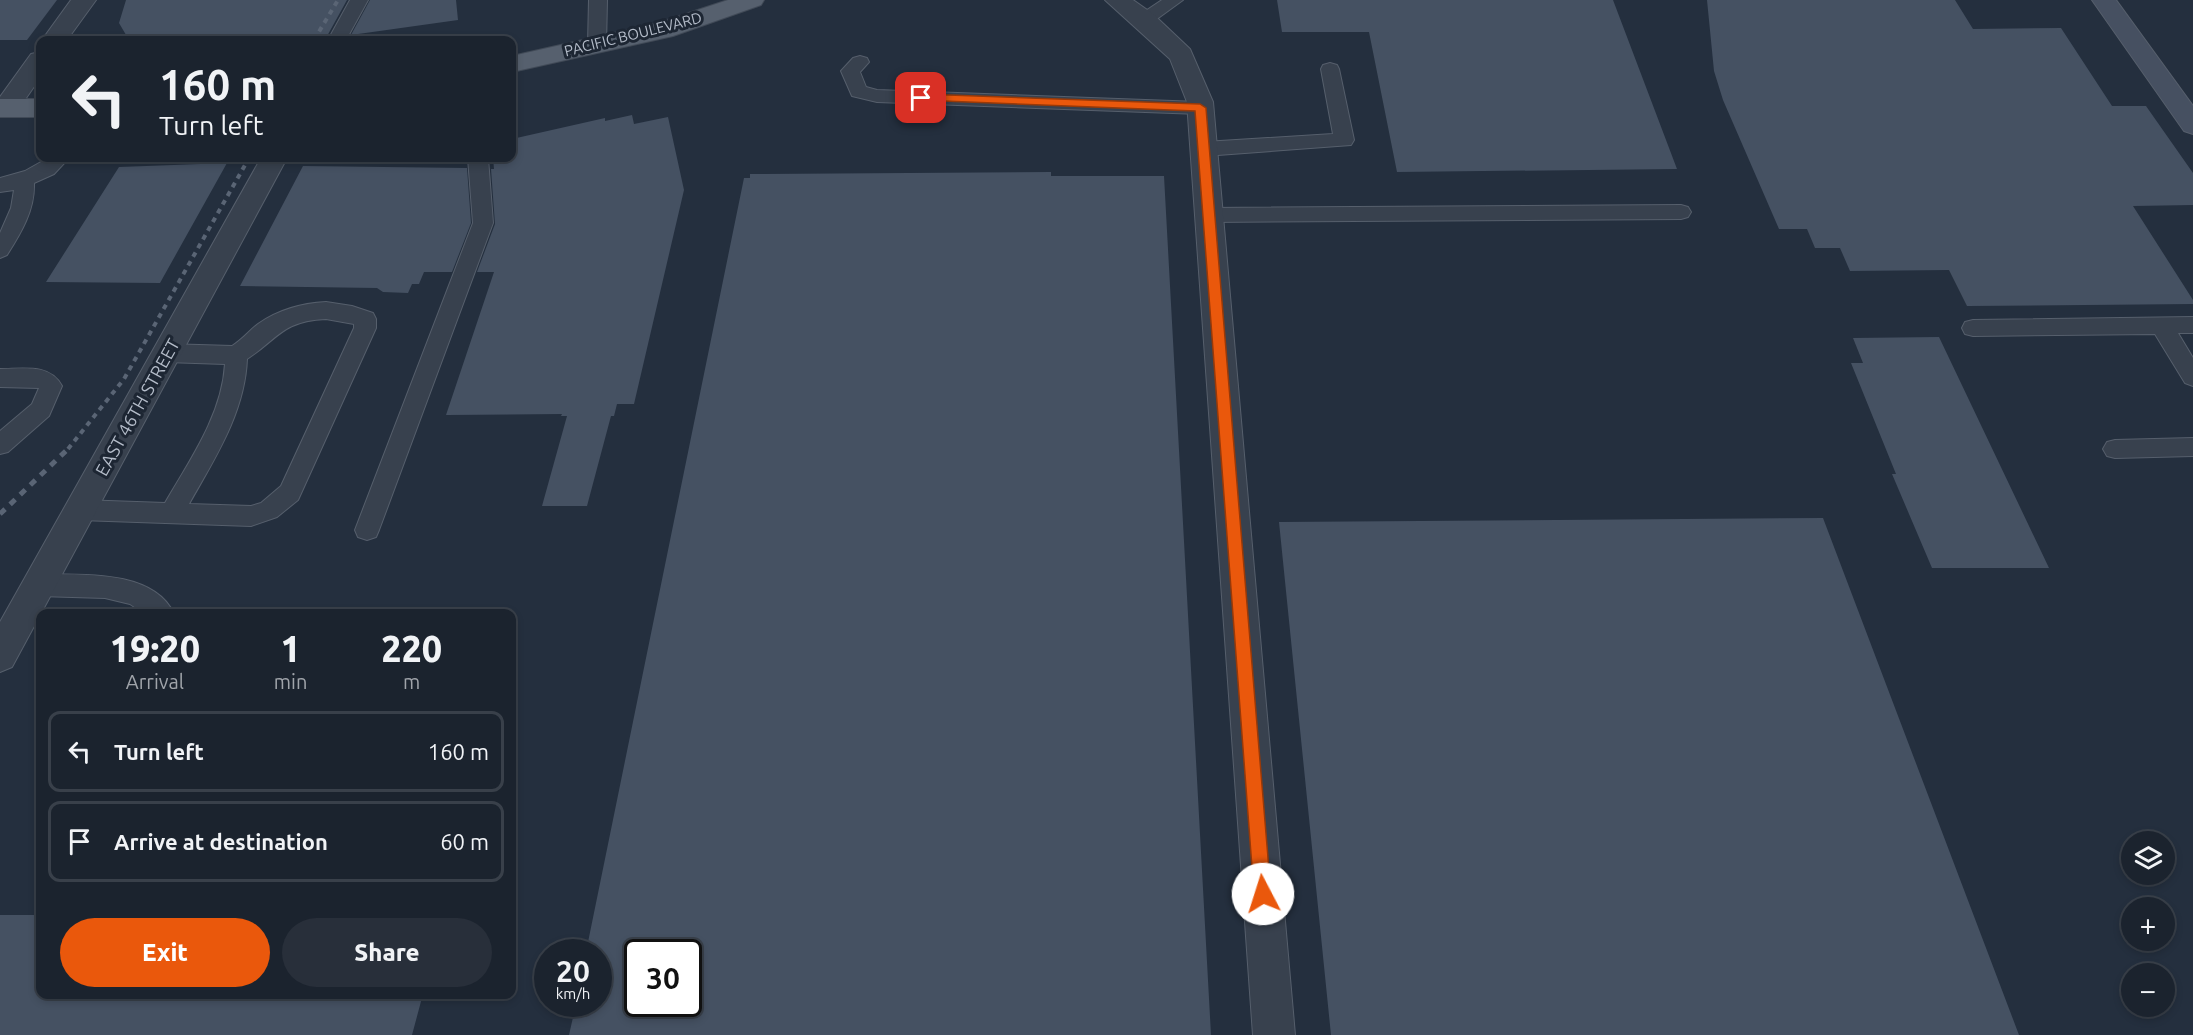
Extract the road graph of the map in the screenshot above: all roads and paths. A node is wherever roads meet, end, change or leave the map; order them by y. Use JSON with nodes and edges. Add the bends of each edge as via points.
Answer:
{"nodes":[{"id":1,"x":84,"y":0,"type":"edge"},
{"id":2,"x":359,"y":0,"type":"edge"},
{"id":3,"x":598,"y":0,"type":"edge"},
{"id":4,"x":752,"y":0,"type":"edge"},
{"id":5,"x":1117,"y":0,"type":"edge"},
{"id":6,"x":1174,"y":0,"type":"edge"},
{"id":7,"x":2104,"y":0,"type":"edge"},
{"id":8,"x":1144,"y":20,"type":"junction"},
{"id":9,"x":57,"y":36,"type":"edge"},
{"id":10,"x":339,"y":36,"type":"edge"},
{"id":11,"x":597,"y":45,"type":"junction"},
{"id":12,"x":860,"y":62,"type":"dead end"},
{"id":13,"x":516,"y":63,"type":"edge"},
{"id":14,"x":36,"y":65,"type":"edge"},
{"id":15,"x":1330,"y":69,"type":"dead end"},
{"id":16,"x":3,"y":108,"type":"edge"},
{"id":17,"x":36,"y":108,"type":"edge"},
{"id":18,"x":1200,"y":108,"type":"junction"},
{"id":19,"x":2193,"y":125,"type":"edge"},
{"id":20,"x":1204,"y":149,"type":"junction"},
{"id":21,"x":54,"y":162,"type":"edge"},
{"id":22,"x":272,"y":162,"type":"edge"},
{"id":23,"x":478,"y":162,"type":"edge"},
{"id":24,"x":24,"y":180,"type":"junction"},
{"id":25,"x":0,"y":185,"type":"edge"},
{"id":26,"x":1682,"y":212,"type":"dead end"},
{"id":27,"x":1209,"y":215,"type":"junction"},
{"id":28,"x":0,"y":250,"type":"edge"},
{"id":29,"x":2161,"y":325,"type":"junction"},
{"id":30,"x":2193,"y":325,"type":"edge"},
{"id":31,"x":1973,"y":328,"type":"dead end"},
{"id":32,"x":166,"y":353,"type":"junction"},
{"id":33,"x":236,"y":354,"type":"junction"},
{"id":34,"x":2193,"y":377,"type":"edge"},
{"id":35,"x":2,"y":380,"type":"edge"},
{"id":36,"x":0,"y":445,"type":"edge"},
{"id":37,"x":2193,"y":447,"type":"edge"},
{"id":38,"x":2115,"y":449,"type":"dead end"},
{"id":39,"x":80,"y":510,"type":"junction"},
{"id":40,"x":172,"y":513,"type":"junction"},
{"id":41,"x":367,"y":530,"type":"dead end"},
{"id":42,"x":39,"y":585,"type":"junction"},
{"id":43,"x":158,"y":609,"type":"edge"},
{"id":44,"x":0,"y":656,"type":"edge"},
{"id":45,"x":1274,"y":1035,"type":"edge"}],
"edges":[{"from":1,"to":9,"type":"street"},
{"from":2,"to":10,"type":"lane"},
{"from":3,"to":11,"type":"lane"},
{"from":4,"to":11,"type":"main road","name":"PACIFIC BOULEVARD","via":[[664,30]]},
{"from":5,"to":8,"type":"street"},
{"from":6,"to":8,"type":"lane"},
{"from":7,"to":19,"type":"street"},
{"from":8,"to":18,"type":"street","via":[[1181,55]]},
{"from":11,"to":13,"type":"main road","name":"PACIFIC BOULEVARD"},
{"from":12,"to":18,"type":"lane","via":[[850,71],[853,82],[860,92],[877,96]]},
{"from":14,"to":16,"type":"street"},
{"from":15,"to":20,"type":"lane","via":[[1344,140]]},
{"from":16,"to":17,"type":"main road"},
{"from":18,"to":20,"type":"street"},
{"from":20,"to":27,"type":"street"},
{"from":21,"to":24,"type":"lane"},
{"from":22,"to":32,"type":"street","name":"EAST 46TH STREET"},
{"from":23,"to":41,"type":"lane","via":[[483,223]]},
{"from":24,"to":25,"type":"lane"},
{"from":24,"to":28,"type":"lane","via":[[26,195]]},
{"from":26,"to":27,"type":"lane"},
{"from":27,"to":45,"type":"street"},
{"from":29,"to":30,"type":"lane"},
{"from":29,"to":31,"type":"lane"},
{"from":29,"to":34,"type":"lane"},
{"from":32,"to":33,"type":"lane"},
{"from":32,"to":39,"type":"street","name":"EAST 46TH STREET"},
{"from":33,"to":40,"type":"lane","via":[[234,391]]},
{"from":33,"to":40,"type":"lane","via":[[276,321],[298,312],[331,310],[365,320],[365,328],[290,493],[269,510],[251,516]]},
{"from":35,"to":36,"type":"lane","via":[[43,378],[51,386],[41,410]]},
{"from":37,"to":38,"type":"lane"},
{"from":39,"to":40,"type":"lane"},
{"from":39,"to":42,"type":"street","name":"EAST 46TH STREET"},
{"from":42,"to":43,"type":"lane","via":[[126,590]]},
{"from":42,"to":44,"type":"street","name":"EAST 46TH STREET"}]}
